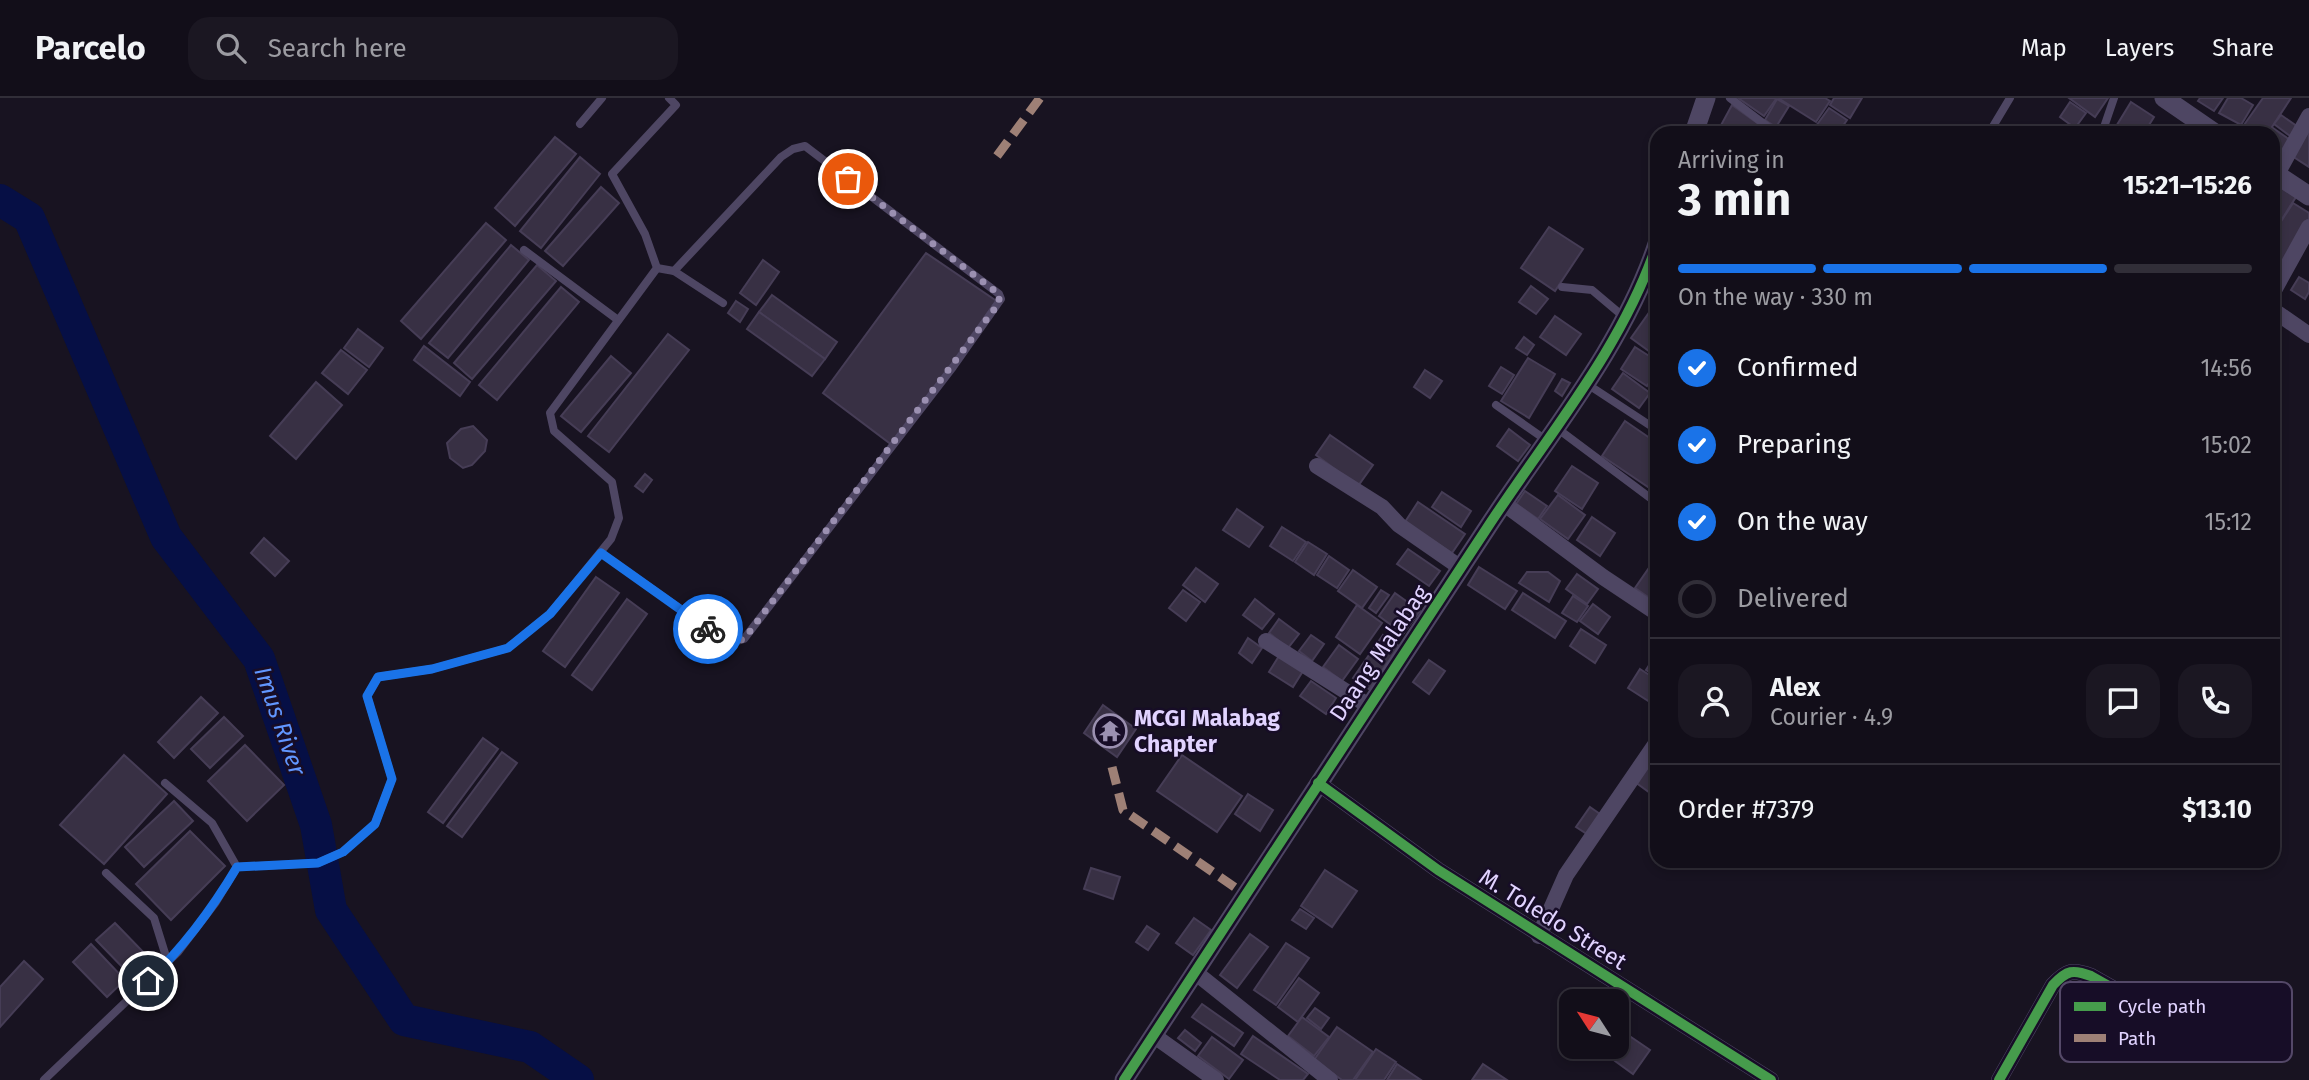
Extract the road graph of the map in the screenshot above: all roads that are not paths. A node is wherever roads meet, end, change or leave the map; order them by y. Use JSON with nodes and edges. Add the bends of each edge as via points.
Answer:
{"nodes":[{"id":1,"x":601,"y":98,"type":"edge"},
{"id":2,"x":1706,"y":98,"type":"edge"},
{"id":3,"x":1730,"y":98,"type":"edge"},
{"id":4,"x":2010,"y":98,"type":"edge"},
{"id":5,"x":2114,"y":98,"type":"edge"},
{"id":6,"x":2164,"y":98,"type":"edge"},
{"id":7,"x":675,"y":100,"type":"edge"},
{"id":8,"x":2309,"y":116,"type":"edge"},
{"id":9,"x":580,"y":124,"type":"dead end"},
{"id":10,"x":1697,"y":126,"type":"edge"},
{"id":11,"x":1767,"y":126,"type":"edge"},
{"id":12,"x":1993,"y":126,"type":"edge"},
{"id":13,"x":2104,"y":126,"type":"edge"},
{"id":14,"x":2206,"y":126,"type":"edge"},
{"id":15,"x":2280,"y":165,"type":"edge"},
{"id":16,"x":2280,"y":177,"type":"edge"},
{"id":17,"x":2309,"y":197,"type":"edge"},
{"id":18,"x":2309,"y":227,"type":"edge"},
{"id":19,"x":524,"y":250,"type":"dead end"},
{"id":20,"x":657,"y":268,"type":"junction"},
{"id":21,"x":674,"y":271,"type":"junction"},
{"id":22,"x":2280,"y":279,"type":"edge"},
{"id":23,"x":1650,"y":281,"type":"edge"},
{"id":24,"x":1562,"y":287,"type":"dead end"},
{"id":25,"x":723,"y":303,"type":"dead end"},
{"id":26,"x":2280,"y":315,"type":"edge"},
{"id":27,"x":1624,"y":317,"type":"junction"},
{"id":28,"x":618,"y":320,"type":"junction"},
{"id":29,"x":2309,"y":335,"type":"edge"},
{"id":30,"x":1586,"y":383,"type":"junction"},
{"id":31,"x":1496,"y":405,"type":"dead end"},
{"id":32,"x":1650,"y":425,"type":"edge"},
{"id":33,"x":1553,"y":435,"type":"junction"},
{"id":34,"x":1317,"y":466,"type":"dead end"},
{"id":35,"x":1650,"y":498,"type":"edge"},
{"id":36,"x":1503,"y":503,"type":"junction"},
{"id":37,"x":601,"y":553,"type":"junction"},
{"id":38,"x":1461,"y":568,"type":"junction"},
{"id":39,"x":1650,"y":608,"type":"edge"},
{"id":40,"x":1266,"y":641,"type":"dead end"},
{"id":41,"x":1369,"y":706,"type":"junction"},
{"id":42,"x":1650,"y":752,"type":"edge"},
{"id":43,"x":166,"y":783,"type":"dead end"},
{"id":44,"x":1318,"y":783,"type":"junction"},
{"id":45,"x":237,"y":867,"type":"junction"},
{"id":46,"x":106,"y":873,"type":"dead end"},
{"id":47,"x":1539,"y":936,"type":"junction"},
{"id":48,"x":167,"y":962,"type":"junction"},
{"id":49,"x":1196,"y":973,"type":"junction"},
{"id":50,"x":2102,"y":982,"type":"edge"},
{"id":51,"x":1153,"y":1035,"type":"junction"},
{"id":52,"x":44,"y":1080,"type":"edge"},
{"id":53,"x":1124,"y":1080,"type":"edge"},
{"id":54,"x":1216,"y":1080,"type":"edge"},
{"id":55,"x":1330,"y":1080,"type":"edge"},
{"id":56,"x":1771,"y":1080,"type":"edge"},
{"id":57,"x":1999,"y":1080,"type":"edge"}],
"edges":[{"from":1,"to":9,"type":"lane"},
{"from":2,"to":10,"type":"street"},
{"from":3,"to":11,"type":"lane"},
{"from":4,"to":12,"type":"lane"},
{"from":5,"to":13,"type":"lane"},
{"from":6,"to":14,"type":"street"},
{"from":7,"to":20,"type":"lane","via":[[612,174],[645,234]]},
{"from":8,"to":15,"type":"street"},
{"from":16,"to":17,"type":"street"},
{"from":18,"to":22,"type":"street"},
{"from":19,"to":28,"type":"lane"},
{"from":20,"to":21,"type":"lane"},
{"from":20,"to":28,"type":"lane"},
{"from":21,"to":25,"type":"lane"},
{"from":21,"to":37,"type":"lane","via":[[781,157],[805,146],[1001,299],[744,639],[731,643]]},
{"from":23,"to":27,"type":"street","name":"Daang Malabag"},
{"from":24,"to":27,"type":"lane","via":[[1592,290]]},
{"from":26,"to":29,"type":"street"},
{"from":27,"to":30,"type":"street","name":"Daang Malabag"},
{"from":28,"to":37,"type":"lane","via":[[550,414],[554,432],[612,482],[619,518]]},
{"from":30,"to":32,"type":"lane"},
{"from":30,"to":33,"type":"street","name":"Daang Malabag"},
{"from":31,"to":33,"type":"lane"},
{"from":33,"to":35,"type":"lane"},
{"from":33,"to":36,"type":"street","name":"Daang Malabag"},
{"from":34,"to":38,"type":"street","via":[[1382,507],[1399,525]]},
{"from":36,"to":38,"type":"street","name":"Daang Malabag"},
{"from":36,"to":39,"type":"street"},
{"from":37,"to":45,"type":"lane","via":[[550,614],[508,648],[432,669],[378,677],[367,696],[392,779],[375,824],[343,852],[318,863]]},
{"from":38,"to":41,"type":"street","name":"Daang Malabag"},
{"from":40,"to":41,"type":"street"},
{"from":41,"to":44,"type":"street","name":"Daang Malabag"},
{"from":42,"to":47,"type":"street","via":[[1566,875]]},
{"from":43,"to":45,"type":"lane","via":[[212,823]]},
{"from":44,"to":47,"type":"street","name":"M. Toledo Street"},
{"from":44,"to":49,"type":"street","name":"Daang Malabag"},
{"from":45,"to":48,"type":"lane","via":[[216,902]]},
{"from":46,"to":48,"type":"lane","via":[[154,918]]},
{"from":47,"to":56,"type":"street","name":"M. Toledo Street"},
{"from":48,"to":52,"type":"lane"},
{"from":49,"to":51,"type":"street","name":"Daang Malabag"},
{"from":49,"to":55,"type":"street"},
{"from":50,"to":57,"type":"street","via":[[2075,970],[2064,973]]},
{"from":51,"to":53,"type":"street","name":"Daang Malabag"},
{"from":51,"to":54,"type":"street"}]}
